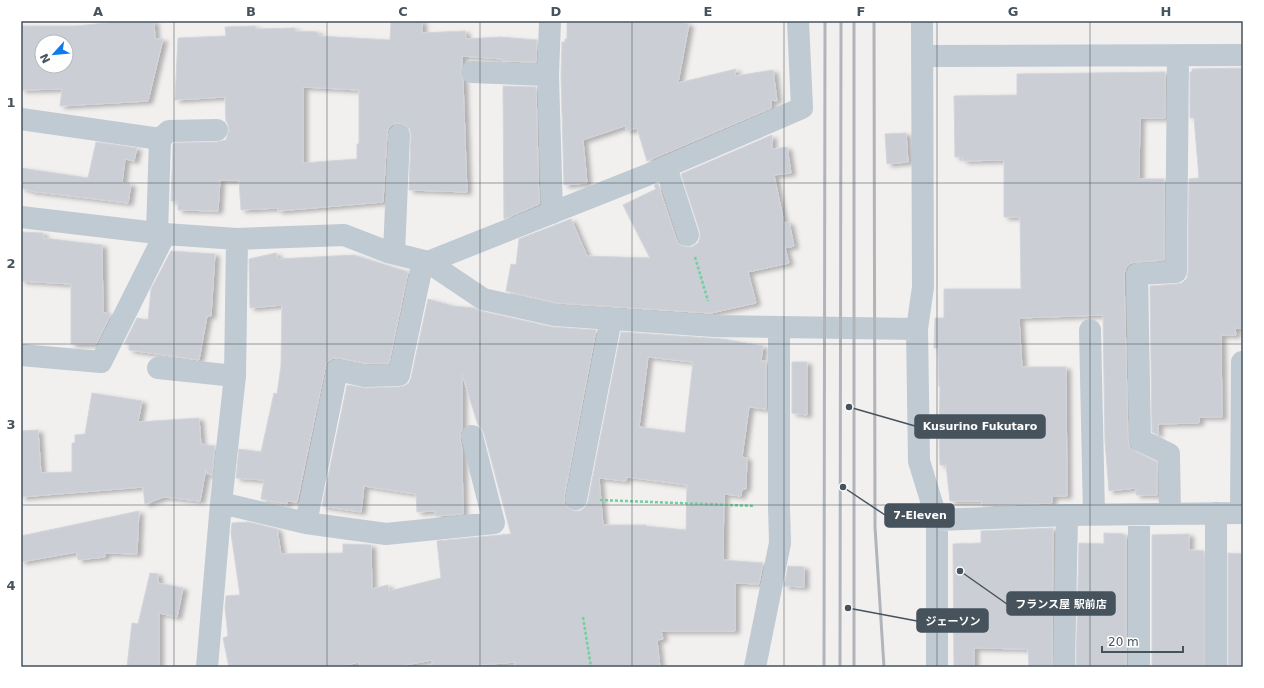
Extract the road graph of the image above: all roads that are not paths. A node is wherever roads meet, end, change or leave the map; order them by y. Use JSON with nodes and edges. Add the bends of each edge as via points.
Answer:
{"nodes":[{"id":1,"x":550,"y":21,"type":"edge"},
{"id":2,"x":798,"y":21,"type":"edge"},
{"id":3,"x":922,"y":21,"type":"edge"},
{"id":4,"x":1243,"y":55,"type":"edge"},
{"id":5,"x":922,"y":56,"type":"junction"},
{"id":6,"x":1178,"y":56,"type":"junction"},
{"id":7,"x":472,"y":72,"type":"dead end"},
{"id":8,"x":548,"y":75,"type":"junction"},
{"id":9,"x":21,"y":119,"type":"edge"},
{"id":10,"x":217,"y":130,"type":"dead end"},
{"id":11,"x":400,"y":135,"type":"dead end"},
{"id":12,"x":160,"y":139,"type":"junction"},
{"id":13,"x":666,"y":166,"type":"junction"},
{"id":14,"x":552,"y":213,"type":"junction"},
{"id":15,"x":21,"y":217,"type":"edge"},
{"id":16,"x":161,"y":233,"type":"junction"},
{"id":17,"x":688,"y":235,"type":"road end"},
{"id":18,"x":237,"y":239,"type":"junction"},
{"id":19,"x":394,"y":253,"type":"junction"},
{"id":20,"x":426,"y":261,"type":"junction"},
{"id":21,"x":611,"y":319,"type":"junction"},
{"id":22,"x":779,"y":327,"type":"junction"},
{"id":23,"x":917,"y":329,"type":"junction"},
{"id":24,"x":1090,"y":330,"type":"dead end"},
{"id":25,"x":21,"y":355,"type":"edge"},
{"id":26,"x":1242,"y":362,"type":"edge"},
{"id":27,"x":158,"y":368,"type":"dead end"},
{"id":28,"x":235,"y":376,"type":"junction"},
{"id":29,"x":472,"y":436,"type":"dead end"},
{"id":30,"x":576,"y":499,"type":"road end"},
{"id":31,"x":221,"y":503,"type":"junction"},
{"id":32,"x":1216,"y":513,"type":"junction"},
{"id":33,"x":1242,"y":513,"type":"edge"},
{"id":34,"x":1094,"y":514,"type":"junction"},
{"id":35,"x":1170,"y":514,"type":"junction"},
{"id":36,"x":1067,"y":515,"type":"junction"},
{"id":37,"x":1139,"y":515,"type":"junction"},
{"id":38,"x":937,"y":520,"type":"junction"},
{"id":39,"x":306,"y":523,"type":"junction"},
{"id":40,"x":207,"y":667,"type":"edge"},
{"id":41,"x":755,"y":667,"type":"edge"},
{"id":42,"x":937,"y":667,"type":"edge"},
{"id":43,"x":1064,"y":667,"type":"edge"},
{"id":44,"x":1139,"y":667,"type":"edge"},
{"id":45,"x":1216,"y":667,"type":"edge"}],
"edges":[{"from":1,"to":8,"type":"street"},
{"from":2,"to":13,"type":"street","via":[[802,108]]},
{"from":3,"to":5,"type":"street"},
{"from":4,"to":6,"type":"street"},
{"from":5,"to":6,"type":"street"},
{"from":5,"to":23,"type":"street","via":[[923,287]]},
{"from":6,"to":35,"type":"street","via":[[1176,272],[1137,274],[1140,440],[1169,454]]},
{"from":7,"to":8,"type":"street"},
{"from":8,"to":14,"type":"street"},
{"from":9,"to":12,"type":"street"},
{"from":10,"to":12,"type":"street","via":[[170,131]]},
{"from":11,"to":19,"type":"street"},
{"from":12,"to":16,"type":"street"},
{"from":13,"to":14,"type":"street"},
{"from":13,"to":17,"type":"street"},
{"from":14,"to":20,"type":"street"},
{"from":15,"to":16,"type":"street"},
{"from":16,"to":18,"type":"street"},
{"from":16,"to":25,"type":"street","via":[[101,362]]},
{"from":18,"to":19,"type":"street","via":[[344,235]]},
{"from":18,"to":28,"type":"street"},
{"from":19,"to":20,"type":"street"},
{"from":20,"to":21,"type":"street","via":[[483,299],[555,315]]},
{"from":20,"to":39,"type":"street","via":[[399,375],[365,376],[337,370]]},
{"from":21,"to":22,"type":"street","via":[[714,326]]},
{"from":21,"to":30,"type":"street"},
{"from":22,"to":23,"type":"street"},
{"from":22,"to":41,"type":"street","via":[[780,543]]},
{"from":23,"to":38,"type":"street","via":[[918,462]]},
{"from":24,"to":34,"type":"street"},
{"from":26,"to":33,"type":"street"},
{"from":27,"to":28,"type":"street"},
{"from":28,"to":31,"type":"street"},
{"from":29,"to":39,"type":"street","via":[[494,523],[386,534]]},
{"from":31,"to":39,"type":"street"},
{"from":31,"to":40,"type":"street"},
{"from":32,"to":33,"type":"street"},
{"from":32,"to":35,"type":"street"},
{"from":32,"to":45,"type":"street"},
{"from":34,"to":36,"type":"street"},
{"from":34,"to":37,"type":"street"},
{"from":35,"to":37,"type":"street"},
{"from":36,"to":38,"type":"street"},
{"from":36,"to":43,"type":"street"},
{"from":37,"to":44,"type":"street"},
{"from":38,"to":42,"type":"street"}]}
